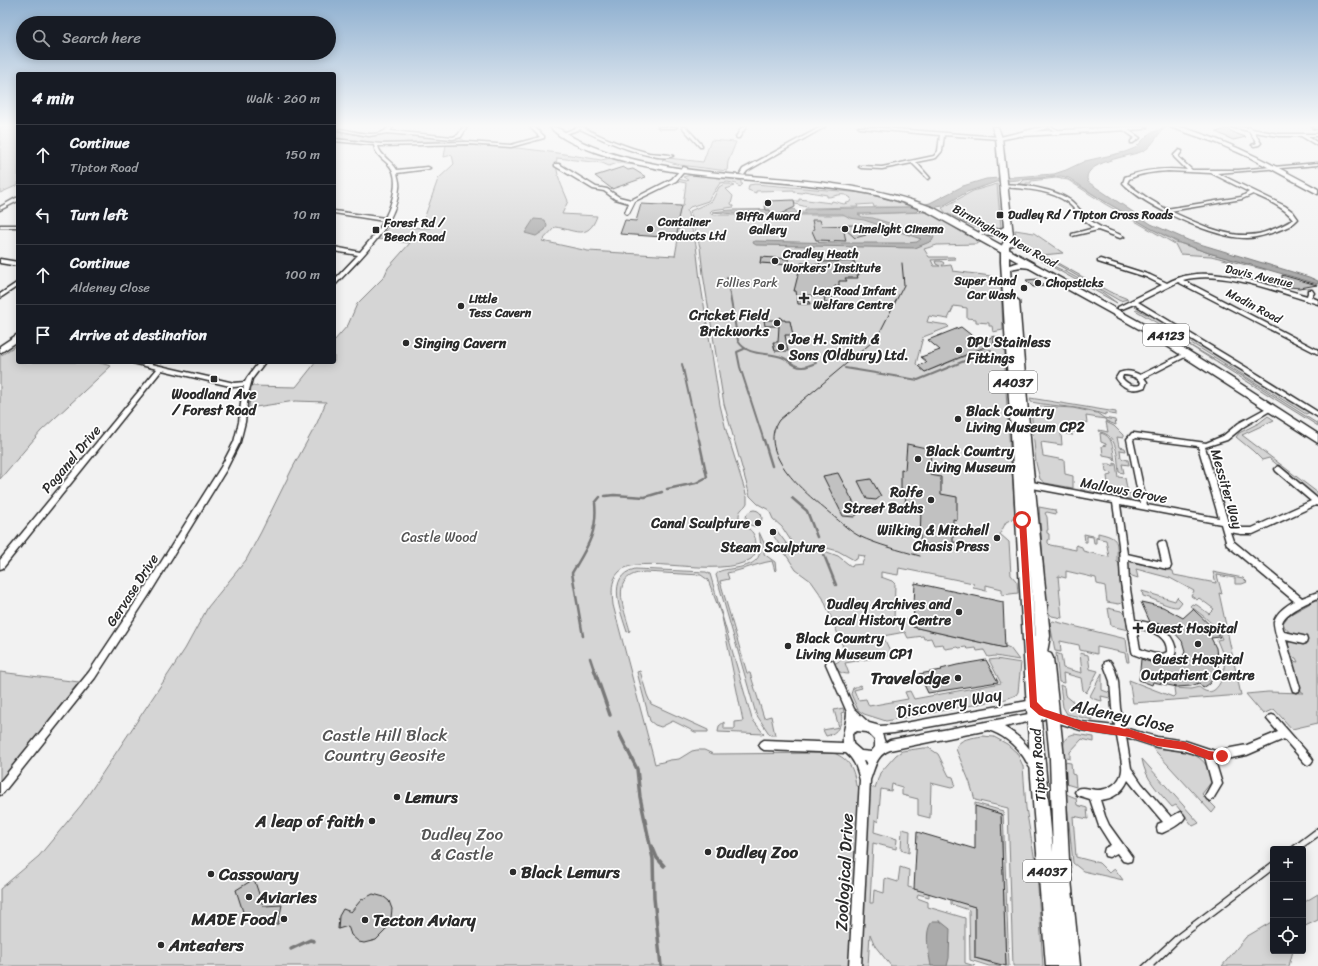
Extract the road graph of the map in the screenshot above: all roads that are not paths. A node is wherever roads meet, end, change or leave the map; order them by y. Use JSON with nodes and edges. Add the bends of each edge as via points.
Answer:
{"nodes":[{"id":1,"x":395,"y":172,"type":"edge"},
{"id":2,"x":569,"y":172,"type":"edge"},
{"id":3,"x":681,"y":172,"type":"edge"},
{"id":4,"x":711,"y":172,"type":"edge"},
{"id":5,"x":720,"y":172,"type":"edge"},
{"id":6,"x":923,"y":172,"type":"edge"},
{"id":7,"x":1002,"y":172,"type":"edge"},
{"id":8,"x":1144,"y":172,"type":"edge"},
{"id":9,"x":1212,"y":172,"type":"edge"},
{"id":10,"x":1281,"y":172,"type":"edge"},
{"id":11,"x":742,"y":174,"type":"joint"},
{"id":12,"x":928,"y":178,"type":"dead end"},
{"id":13,"x":1003,"y":182,"type":"junction"},
{"id":14,"x":1318,"y":192,"type":"edge"},
{"id":15,"x":1252,"y":193,"type":"junction"},
{"id":16,"x":16,"y":200,"type":"edge"},
{"id":17,"x":632,"y":202,"type":"junction"},
{"id":18,"x":928,"y":207,"type":"junction"},
{"id":19,"x":0,"y":209,"type":"edge"},
{"id":20,"x":1166,"y":210,"type":"junction"},
{"id":21,"x":336,"y":212,"type":"edge"},
{"id":22,"x":627,"y":214,"type":"dead end"},
{"id":23,"x":952,"y":218,"type":"junction"},
{"id":24,"x":387,"y":220,"type":"junction"},
{"id":25,"x":0,"y":226,"type":"edge"},
{"id":26,"x":16,"y":226,"type":"edge"},
{"id":27,"x":1008,"y":228,"type":"junction"},
{"id":28,"x":1098,"y":228,"type":"junction"},
{"id":29,"x":983,"y":232,"type":"junction"},
{"id":30,"x":1074,"y":235,"type":"dead end"},
{"id":31,"x":1122,"y":237,"type":"dead end"},
{"id":32,"x":1008,"y":247,"type":"junction"},
{"id":33,"x":336,"y":249,"type":"edge"},
{"id":34,"x":361,"y":254,"type":"junction"},
{"id":35,"x":0,"y":261,"type":"edge"},
{"id":36,"x":1100,"y":261,"type":"dead end"},
{"id":37,"x":16,"y":264,"type":"edge"},
{"id":38,"x":1032,"y":266,"type":"junction"},
{"id":39,"x":1012,"y":267,"type":"junction"},
{"id":40,"x":1179,"y":280,"type":"junction"},
{"id":41,"x":336,"y":281,"type":"edge"},
{"id":42,"x":16,"y":285,"type":"edge"},
{"id":43,"x":1167,"y":285,"type":"junction"},
{"id":44,"x":1310,"y":291,"type":"dead end"},
{"id":45,"x":0,"y":296,"type":"edge"},
{"id":46,"x":1308,"y":298,"type":"junction"},
{"id":47,"x":1093,"y":300,"type":"junction"},
{"id":48,"x":1134,"y":302,"type":"junction"},
{"id":49,"x":1318,"y":302,"type":"edge"},
{"id":50,"x":1117,"y":310,"type":"junction"},
{"id":51,"x":16,"y":339,"type":"edge"},
{"id":52,"x":2,"y":347,"type":"edge"},
{"id":53,"x":1318,"y":352,"type":"edge"},
{"id":54,"x":1190,"y":353,"type":"junction"},
{"id":55,"x":144,"y":364,"type":"edge"},
{"id":56,"x":260,"y":364,"type":"edge"},
{"id":57,"x":161,"y":368,"type":"junction"},
{"id":58,"x":1140,"y":377,"type":"dead end"},
{"id":59,"x":248,"y":384,"type":"junction"},
{"id":60,"x":1019,"y":400,"type":"junction"},
{"id":61,"x":1272,"y":408,"type":"junction"},
{"id":62,"x":1318,"y":415,"type":"edge"},
{"id":63,"x":1318,"y":432,"type":"edge"},
{"id":64,"x":1318,"y":439,"type":"edge"},
{"id":65,"x":1201,"y":446,"type":"junction"},
{"id":66,"x":1278,"y":469,"type":"dead end"},
{"id":67,"x":1024,"y":484,"type":"junction"},
{"id":68,"x":1116,"y":501,"type":"junction"},
{"id":69,"x":1317,"y":502,"type":"edge"},
{"id":70,"x":1144,"y":506,"type":"junction"},
{"id":71,"x":1224,"y":525,"type":"junction"},
{"id":72,"x":1162,"y":544,"type":"dead end"},
{"id":73,"x":1123,"y":556,"type":"junction"},
{"id":74,"x":0,"y":566,"type":"edge"},
{"id":75,"x":1318,"y":595,"type":"edge"},
{"id":76,"x":1301,"y":602,"type":"junction"},
{"id":77,"x":1131,"y":623,"type":"junction"},
{"id":78,"x":1280,"y":635,"type":"junction"},
{"id":79,"x":1303,"y":640,"type":"dead end"},
{"id":80,"x":830,"y":664,"type":"dead end"},
{"id":81,"x":1108,"y":665,"type":"dead end"},
{"id":82,"x":1296,"y":688,"type":"dead end"},
{"id":83,"x":851,"y":712,"type":"junction"},
{"id":84,"x":975,"y":715,"type":"junction"},
{"id":85,"x":1043,"y":715,"type":"junction"},
{"id":86,"x":1272,"y":718,"type":"dead end"},
{"id":87,"x":983,"y":726,"type":"junction"},
{"id":88,"x":869,"y":727,"type":"junction"},
{"id":89,"x":1120,"y":731,"type":"junction"},
{"id":90,"x":848,"y":734,"type":"junction"},
{"id":91,"x":1285,"y":734,"type":"junction"},
{"id":92,"x":764,"y":745,"type":"dead end"},
{"id":93,"x":831,"y":747,"type":"junction"},
{"id":94,"x":853,"y":752,"type":"junction"},
{"id":95,"x":877,"y":753,"type":"junction"},
{"id":96,"x":1209,"y":755,"type":"junction"},
{"id":97,"x":1308,"y":760,"type":"dead end"},
{"id":98,"x":1127,"y":770,"type":"junction"},
{"id":99,"x":1038,"y":777,"type":"junction"},
{"id":100,"x":865,"y":780,"type":"junction"},
{"id":101,"x":0,"y":790,"type":"edge"},
{"id":102,"x":1080,"y":792,"type":"dead end"},
{"id":103,"x":1094,"y":795,"type":"junction"},
{"id":104,"x":1210,"y":796,"type":"dead end"},
{"id":105,"x":1180,"y":817,"type":"dead end"},
{"id":106,"x":1127,"y":857,"type":"dead end"},
{"id":107,"x":1051,"y":919,"type":"junction"},
{"id":108,"x":1067,"y":924,"type":"junction"},
{"id":109,"x":856,"y":966,"type":"edge"},
{"id":110,"x":1055,"y":966,"type":"edge"},
{"id":111,"x":1071,"y":966,"type":"edge"}],
"edges":[{"from":1,"to":24,"type":"street","via":[[398,189]]},
{"from":2,"to":17,"type":"street","via":[[595,188]]},
{"from":3,"to":17,"type":"street","via":[[674,180]]},
{"from":4,"to":18,"type":"main road","name":"Birmingham New Road","number":"A4123","via":[[892,195]]},
{"from":5,"to":11,"type":"main road","name":"Birmingham New Road","number":"A4123"},
{"from":6,"to":12,"type":"street"},
{"from":7,"to":13,"type":"main road","number":"A4037"},
{"from":8,"to":20,"type":"street","via":[[1125,180],[1125,183],[1130,189]]},
{"from":9,"to":15,"type":"street"},
{"from":10,"to":14,"type":"main road"},
{"from":11,"to":18,"type":"main road","name":"Birmingham New Road","number":"A4123","via":[[871,188],[900,195]]},
{"from":13,"to":27,"type":"main road","number":"A4037"},
{"from":13,"to":28,"type":"street","via":[[1060,197],[1069,202],[1085,220]]},
{"from":15,"to":20,"type":"street","via":[[1242,198]]},
{"from":15,"to":20,"type":"street","via":[[1291,211],[1295,216],[1294,221],[1256,236],[1239,237],[1210,230]]},
{"from":16,"to":19,"type":"street"},
{"from":17,"to":22,"type":"street"},
{"from":18,"to":23,"type":"main road","name":"Birmingham New Road","number":"A4123"},
{"from":18,"to":32,"type":"main road","name":"Birmingham New Road","number":"A4123"},
{"from":21,"to":24,"type":"street"},
{"from":23,"to":29,"type":"main road","name":"Birmingham New Road","number":"A4123"},
{"from":23,"to":32,"type":"main road"},
{"from":24,"to":34,"type":"street"},
{"from":25,"to":26,"type":"street"},
{"from":27,"to":29,"type":"main road","via":[[997,233]]},
{"from":27,"to":32,"type":"main road","number":"A4037"},
{"from":28,"to":30,"type":"street"},
{"from":28,"to":31,"type":"street"},
{"from":29,"to":32,"type":"main road","name":"Birmingham New Road","number":"A4123"},
{"from":32,"to":38,"type":"main road","name":"Birmingham New Road","number":"A4123"},
{"from":32,"to":39,"type":"main road","name":"Tipton Road","number":"A4037"},
{"from":32,"to":47,"type":"main road"},
{"from":32,"to":50,"type":"main road","name":"Birmingham New Road","number":"A4123"},
{"from":32,"to":60,"type":"main road","name":"Tipton Road","number":"A4037"},
{"from":33,"to":34,"type":"street"},
{"from":34,"to":41,"type":"street"},
{"from":35,"to":37,"type":"street"},
{"from":36,"to":43,"type":"street","via":[[1113,263]]},
{"from":38,"to":39,"type":"main road","via":[[1020,264]]},
{"from":38,"to":47,"type":"main road","name":"Birmingham New Road","number":"A4123"},
{"from":39,"to":60,"type":"main road","name":"Tipton Road","number":"A4037"},
{"from":40,"to":43,"type":"street","name":"Davis Avenue"},
{"from":40,"to":46,"type":"street","name":"Davis Avenue","via":[[1197,274],[1207,275]]},
{"from":40,"to":53,"type":"street","name":"Madin Road"},
{"from":42,"to":45,"type":"street"},
{"from":43,"to":48,"type":"street","name":"Davis Avenue"},
{"from":44,"to":46,"type":"street","name":"Davis Avenue"},
{"from":46,"to":49,"type":"street","name":"Davis Avenue"},
{"from":47,"to":50,"type":"main road","name":"Birmingham New Road","number":"A4123"},
{"from":48,"to":50,"type":"street","name":"Davis Avenue"},
{"from":48,"to":62,"type":"street"},
{"from":50,"to":54,"type":"main road","name":"Birmingham New Road","number":"A4123"},
{"from":51,"to":52,"type":"main road"},
{"from":54,"to":58,"type":"street"},
{"from":54,"to":61,"type":"main road","name":"Birmingham New Road","number":"A4123"},
{"from":54,"to":63,"type":"main road","name":"Birmingham New Road","number":"A4123"},
{"from":55,"to":57,"type":"street"},
{"from":56,"to":59,"type":"street","name":"Gervase Drive","via":[[248,379]]},
{"from":57,"to":59,"type":"street","via":[[234,385]]},
{"from":57,"to":74,"type":"street","name":"Paganel Drive"},
{"from":59,"to":101,"type":"street","name":"Gervase Drive","via":[[237,442],[224,468],[92,675]]},
{"from":60,"to":67,"type":"main road","name":"Tipton Road","number":"A4037"},
{"from":61,"to":64,"type":"main road","name":"Birmingham New Road","number":"A4123"},
{"from":61,"to":65,"type":"street","via":[[1225,438]]},
{"from":65,"to":70,"type":"street","via":[[1136,435],[1130,438]]},
{"from":65,"to":71,"type":"street","name":"Messiter Way"},
{"from":66,"to":69,"type":"street"},
{"from":67,"to":68,"type":"street","name":"Mallows Grove"},
{"from":67,"to":85,"type":"main road","name":"Tipton Road","number":"A4037"},
{"from":67,"to":85,"type":"main road","name":"Tipton Road","number":"A4037","via":[[1043,633]]},
{"from":68,"to":70,"type":"street","name":"Mallows Grove"},
{"from":68,"to":73,"type":"street"},
{"from":69,"to":71,"type":"street","name":"Mallows Grove","via":[[1253,531],[1241,531]]},
{"from":70,"to":71,"type":"street","name":"Mallows Grove"},
{"from":71,"to":76,"type":"street","name":"Messiter Way","via":[[1228,539],[1234,547]]},
{"from":72,"to":73,"type":"street","via":[[1167,566]]},
{"from":73,"to":77,"type":"street"},
{"from":75,"to":76,"type":"street"},
{"from":76,"to":78,"type":"street","via":[[1279,619]]},
{"from":77,"to":77,"type":"street","via":[[1161,632],[1171,644],[1170,654],[1165,658],[1157,658],[1136,651]]},
{"from":78,"to":79,"type":"street"},
{"from":78,"to":82,"type":"street"},
{"from":80,"to":83,"type":"street"},
{"from":81,"to":89,"type":"street","via":[[1115,681]]},
{"from":83,"to":88,"type":"street"},
{"from":83,"to":90,"type":"street","via":[[852,720]]},
{"from":84,"to":85,"type":"street","name":"Discovery Way"},
{"from":84,"to":87,"type":"street"},
{"from":84,"to":88,"type":"street","name":"Discovery Way","via":[[894,729]]},
{"from":85,"to":87,"type":"street","name":"Discovery Way"},
{"from":85,"to":89,"type":"street","name":"Aldeney Close","via":[[1081,726]]},
{"from":85,"to":99,"type":"main road","name":"Tipton Road","number":"A4037"},
{"from":85,"to":108,"type":"main road","name":"Tipton Road","number":"A4037","via":[[1062,860]]},
{"from":86,"to":91,"type":"street"},
{"from":87,"to":95,"type":"street","name":"Discovery Way","via":[[890,745]]},
{"from":87,"to":99,"type":"street","via":[[994,727],[1012,738],[1032,760]]},
{"from":88,"to":90,"type":"street","name":"Discovery Way","via":[[856,726]]},
{"from":88,"to":95,"type":"street","via":[[880,740]]},
{"from":89,"to":96,"type":"street","name":"Aldeney Close","via":[[1157,742],[1185,746]]},
{"from":89,"to":98,"type":"street"},
{"from":90,"to":93,"type":"street","name":"Discovery Way"},
{"from":90,"to":94,"type":"street","via":[[848,743]]},
{"from":91,"to":96,"type":"street","name":"Aldeney Close","via":[[1247,750],[1222,756]]},
{"from":91,"to":97,"type":"street"},
{"from":92,"to":93,"type":"street","name":"Discovery Way"},
{"from":93,"to":94,"type":"street","name":"Discovery Way","via":[[847,748]]},
{"from":94,"to":95,"type":"street","name":"Discovery Way","via":[[864,757]]},
{"from":94,"to":100,"type":"street","name":"Zoological Drive"},
{"from":95,"to":100,"type":"street","name":"Zoological Drive"},
{"from":96,"to":104,"type":"street","via":[[1217,784]]},
{"from":98,"to":103,"type":"street","via":[[1120,787],[1108,794]]},
{"from":98,"to":105,"type":"street","via":[[1166,826]]},
{"from":99,"to":107,"type":"main road","name":"Tipton Road","number":"A4037"},
{"from":100,"to":109,"type":"street","name":"Zoological Drive"},
{"from":102,"to":103,"type":"street"},
{"from":103,"to":106,"type":"street","via":[[1113,849]]},
{"from":107,"to":108,"type":"main road"},
{"from":107,"to":110,"type":"main road","name":"Tipton Road","number":"A4037"},
{"from":108,"to":111,"type":"main road","name":"Tipton Road","number":"A4037"}]}
